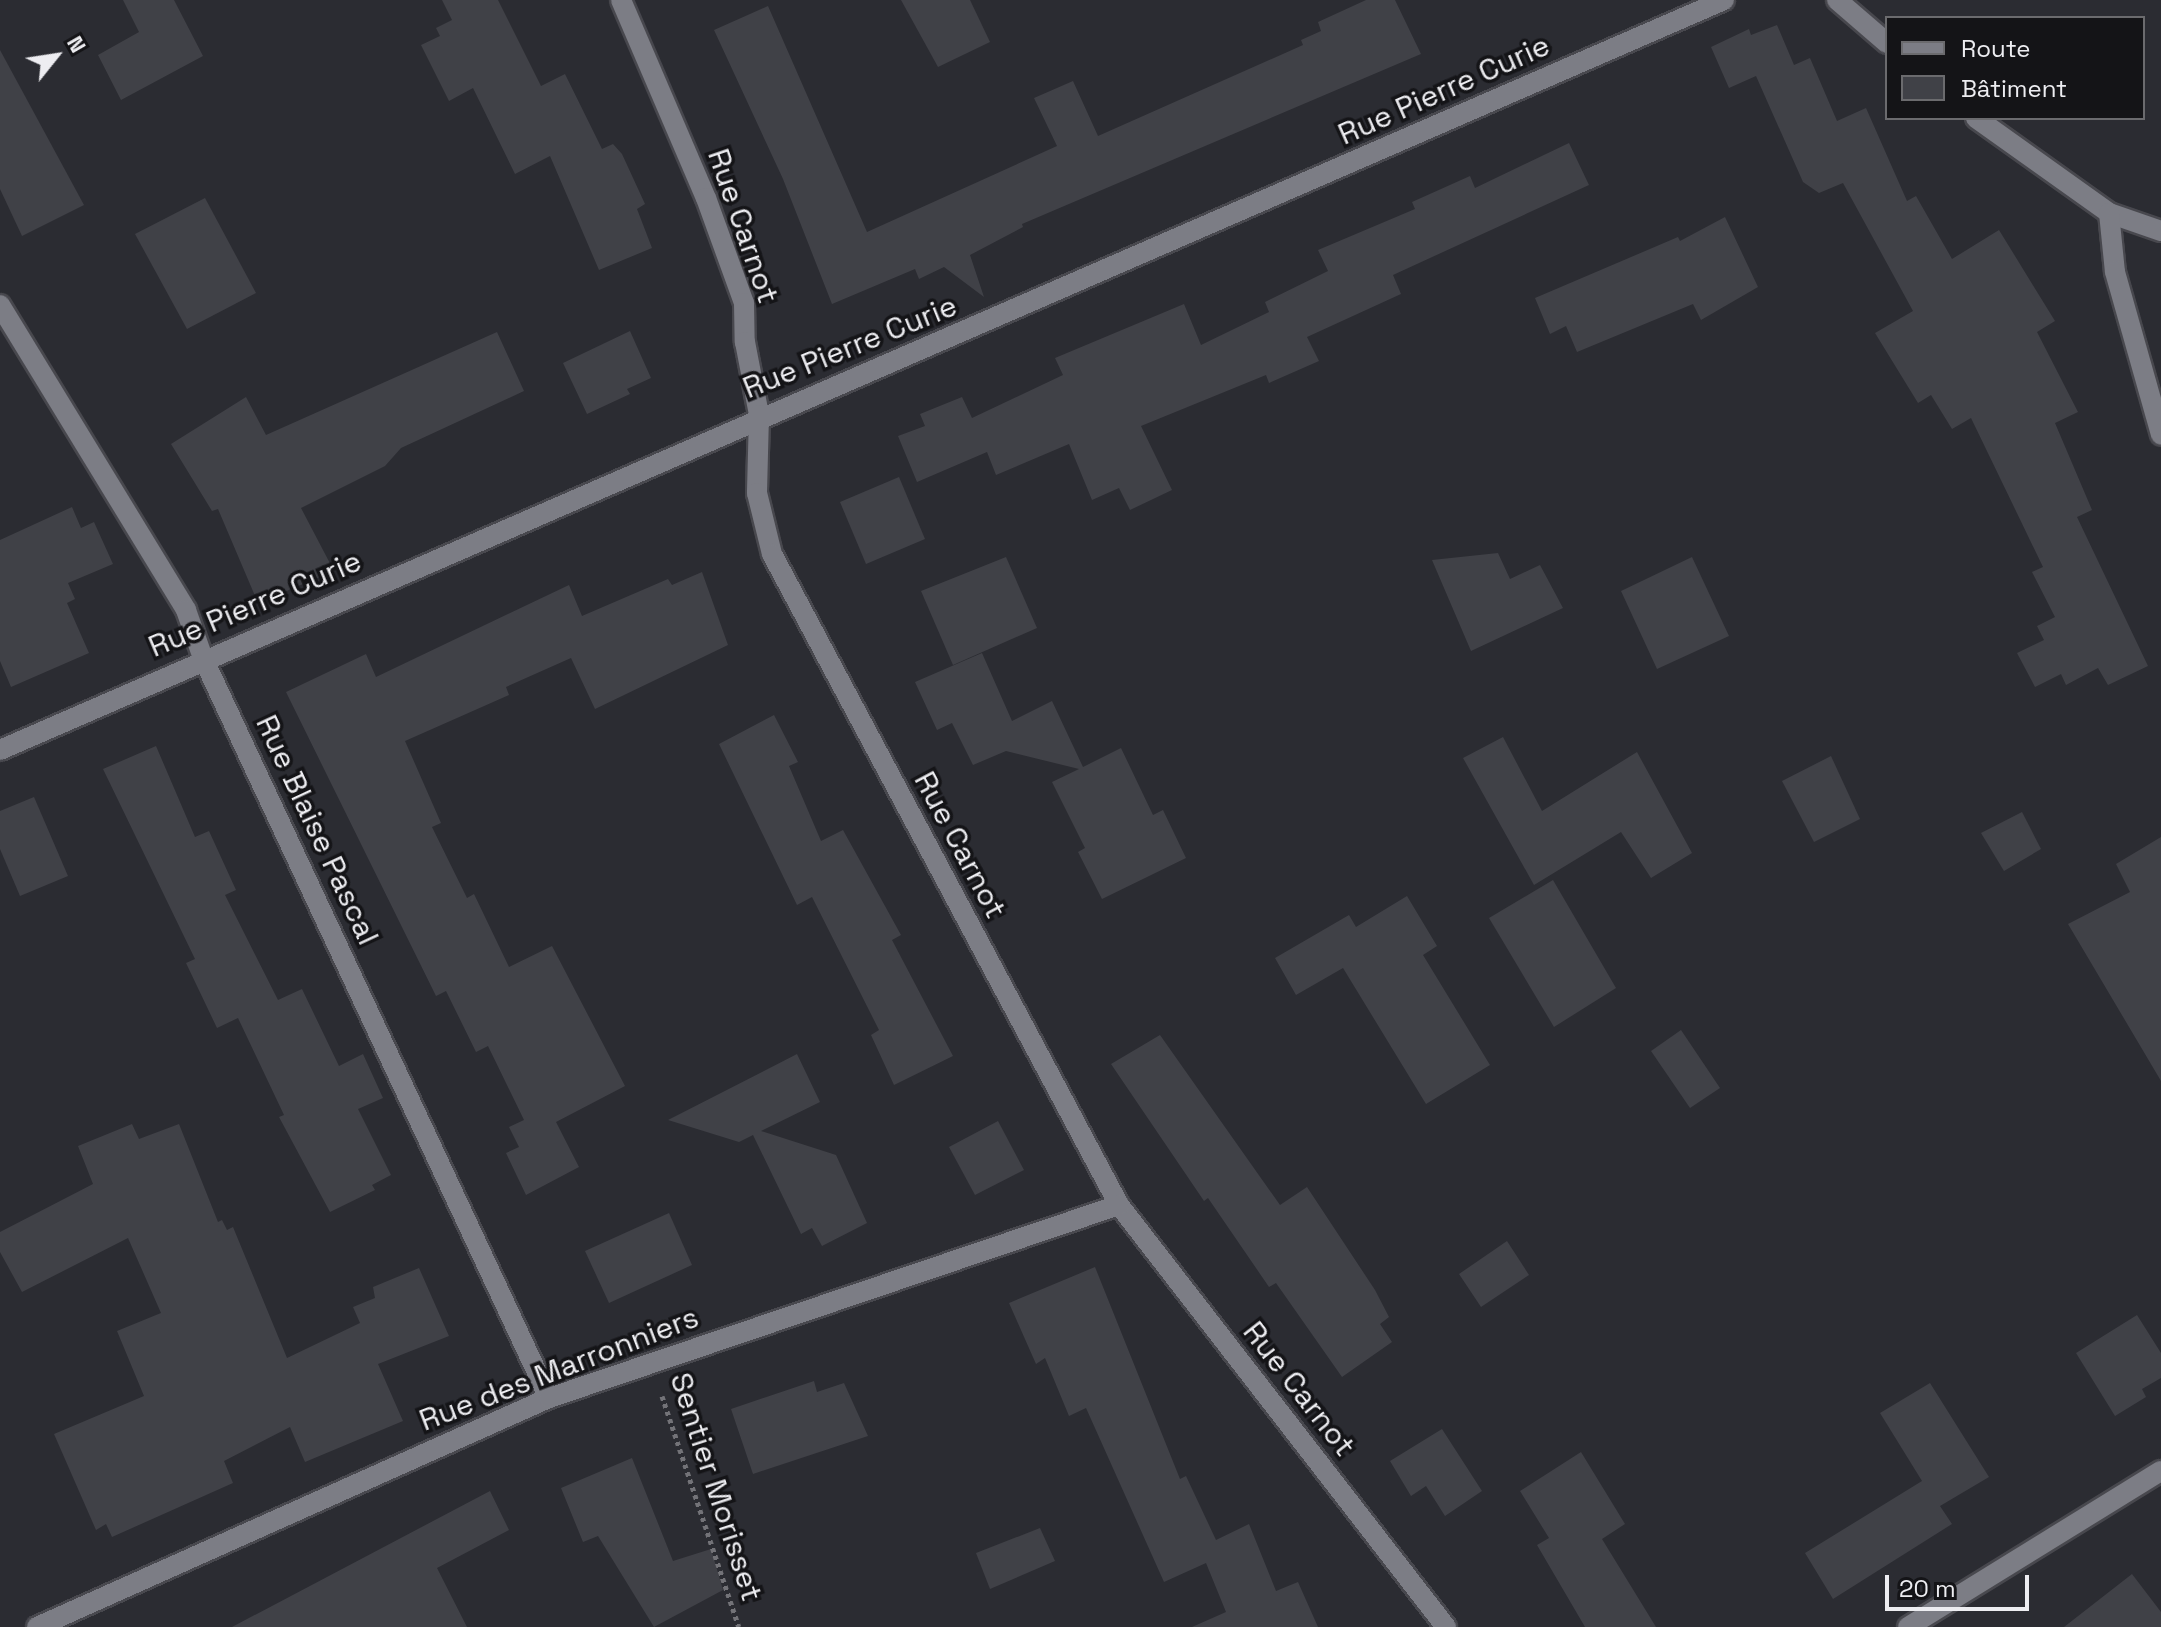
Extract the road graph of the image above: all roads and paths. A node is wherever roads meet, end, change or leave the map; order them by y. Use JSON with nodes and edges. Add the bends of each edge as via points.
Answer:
{"nodes":[{"id":1,"x":621,"y":0,"type":"edge"},
{"id":2,"x":1724,"y":0,"type":"edge"},
{"id":3,"x":1837,"y":0,"type":"edge"},
{"id":4,"x":1885,"y":41,"type":"edge"},
{"id":5,"x":1979,"y":120,"type":"edge"},
{"id":6,"x":2109,"y":213,"type":"junction"},
{"id":7,"x":2161,"y":231,"type":"edge"},
{"id":8,"x":0,"y":305,"type":"edge"},
{"id":9,"x":759,"y":415,"type":"junction"},
{"id":10,"x":2161,"y":435,"type":"edge"},
{"id":11,"x":203,"y":658,"type":"junction"},
{"id":12,"x":0,"y":750,"type":"edge"},
{"id":13,"x":1119,"y":1205,"type":"junction"},
{"id":14,"x":651,"y":1360,"type":"junction"},
{"id":15,"x":549,"y":1398,"type":"junction"},
{"id":16,"x":2161,"y":1471,"type":"edge"},
{"id":17,"x":37,"y":1627,"type":"edge"},
{"id":18,"x":739,"y":1627,"type":"edge"},
{"id":19,"x":1446,"y":1627,"type":"edge"},
{"id":20,"x":1908,"y":1627,"type":"edge"}],
"edges":[{"from":1,"to":9,"type":"street","name":"Rue Carnot","via":[[706,198],[744,303],[745,342]]},
{"from":2,"to":9,"type":"street","name":"Rue Pierre Curie","via":[[854,382]]},
{"from":3,"to":4,"type":"street"},
{"from":5,"to":6,"type":"street"},
{"from":6,"to":7,"type":"street"},
{"from":6,"to":10,"type":"street","via":[[2115,272]]},
{"from":8,"to":11,"type":"street","name":"Rue Blaise Pascal","via":[[186,610]]},
{"from":9,"to":11,"type":"street","name":"Rue Pierre Curie","via":[[657,465]]},
{"from":9,"to":13,"type":"street","name":"Rue Carnot","via":[[757,493],[772,554]]},
{"from":11,"to":12,"type":"street","name":"Rue Pierre Curie"},
{"from":11,"to":15,"type":"street","name":"Rue Blaise Pascal"},
{"from":13,"to":14,"type":"street","name":"Rue des Marronniers"},
{"from":13,"to":19,"type":"street","name":"Rue Carnot"},
{"from":14,"to":15,"type":"street","name":"Rue des Marronniers"},
{"from":14,"to":18,"type":"path","name":"Sentier Morisset"},
{"from":15,"to":17,"type":"street","name":"Rue des Marronniers"},
{"from":16,"to":20,"type":"street"}]}
